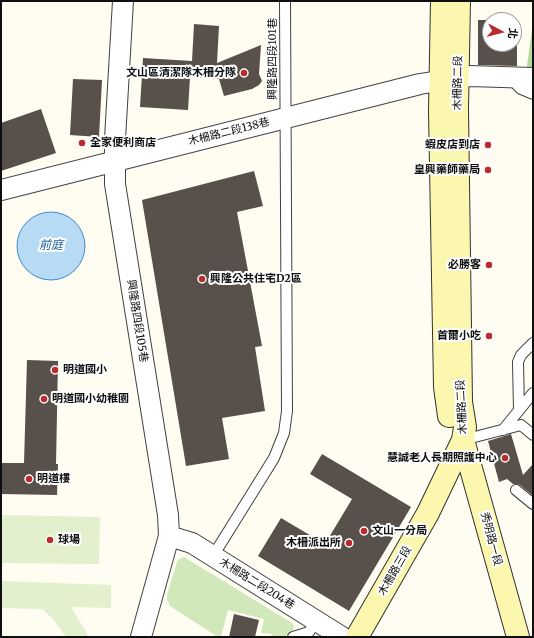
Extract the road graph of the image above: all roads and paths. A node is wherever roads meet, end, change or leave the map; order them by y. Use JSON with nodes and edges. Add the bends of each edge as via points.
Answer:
{"nodes":[{"id":1,"x":123,"y":1,"type":"edge"},
{"id":2,"x":285,"y":1,"type":"edge"},
{"id":3,"x":442,"y":1,"type":"edge"},
{"id":4,"x":459,"y":1,"type":"edge"},
{"id":5,"x":524,"y":77,"type":"edge"},
{"id":6,"x":449,"y":79,"type":"junction"},
{"id":7,"x":533,"y":94,"type":"edge"},
{"id":8,"x":286,"y":118,"type":"junction"},
{"id":9,"x":115,"y":161,"type":"junction"},
{"id":10,"x":1,"y":190,"type":"edge"},
{"id":11,"x":533,"y":343,"type":"edge"},
{"id":12,"x":533,"y":393,"type":"edge"},
{"id":13,"x":519,"y":410,"type":"junction"},
{"id":14,"x":503,"y":430,"type":"junction"},
{"id":15,"x":533,"y":435,"type":"edge"},
{"id":16,"x":464,"y":440,"type":"junction"},
{"id":17,"x":516,"y":490,"type":"dead end"},
{"id":18,"x":533,"y":504,"type":"edge"},
{"id":19,"x":169,"y":536,"type":"junction"},
{"id":20,"x":213,"y":556,"type":"junction"},
{"id":21,"x":316,"y":621,"type":"junction"},
{"id":22,"x":141,"y":637,"type":"edge"},
{"id":23,"x":293,"y":637,"type":"edge"},
{"id":24,"x":342,"y":637,"type":"edge"},
{"id":25,"x":357,"y":637,"type":"edge"},
{"id":26,"x":518,"y":637,"type":"edge"}],
"edges":[{"from":1,"to":9,"type":"street","name":"興隆路四段105巷"},
{"from":2,"to":8,"type":"lane","name":"興隆路四段101巷"},
{"from":3,"to":6,"type":"main road","name":"木柵路二段"},
{"from":4,"to":6,"type":"main road","name":"木柵路二段"},
{"from":5,"to":6,"type":"street","name":"木柵路二段138巷","via":[[470,76]]},
{"from":5,"to":7,"type":"lane","via":[[517,85]]},
{"from":6,"to":8,"type":"street","name":"木柵路二段138巷"},
{"from":6,"to":16,"type":"main road","name":"木柵路二段"},
{"from":8,"to":9,"type":"street","name":"木柵路二段138巷"},
{"from":8,"to":20,"type":"lane","name":"興隆路四段101巷","via":[[287,411],[284,433],[274,458]]},
{"from":9,"to":10,"type":"street","name":"木柵路二段138巷"},
{"from":9,"to":19,"type":"street","name":"興隆路四段105巷","via":[[116,198],[167,506]]},
{"from":11,"to":13,"type":"lane","via":[[518,362]]},
{"from":12,"to":13,"type":"lane"},
{"from":13,"to":14,"type":"lane"},
{"from":14,"to":15,"type":"lane","via":[[520,425]]},
{"from":14,"to":16,"type":"lane"},
{"from":16,"to":25,"type":"main road","name":"木柵路三段","via":[[428,513]]},
{"from":16,"to":26,"type":"main road","name":"秀明路一段"},
{"from":17,"to":18,"type":"lane"},
{"from":19,"to":20,"type":"street","name":"木柵路二段204巷","via":[[192,543]]},
{"from":19,"to":22,"type":"street","name":"興隆路四段105巷"},
{"from":20,"to":21,"type":"street","name":"木柵路二段204巷"},
{"from":21,"to":23,"type":"lane","via":[[309,632]]},
{"from":21,"to":24,"type":"street","name":"木柵路二段204巷"}]}
